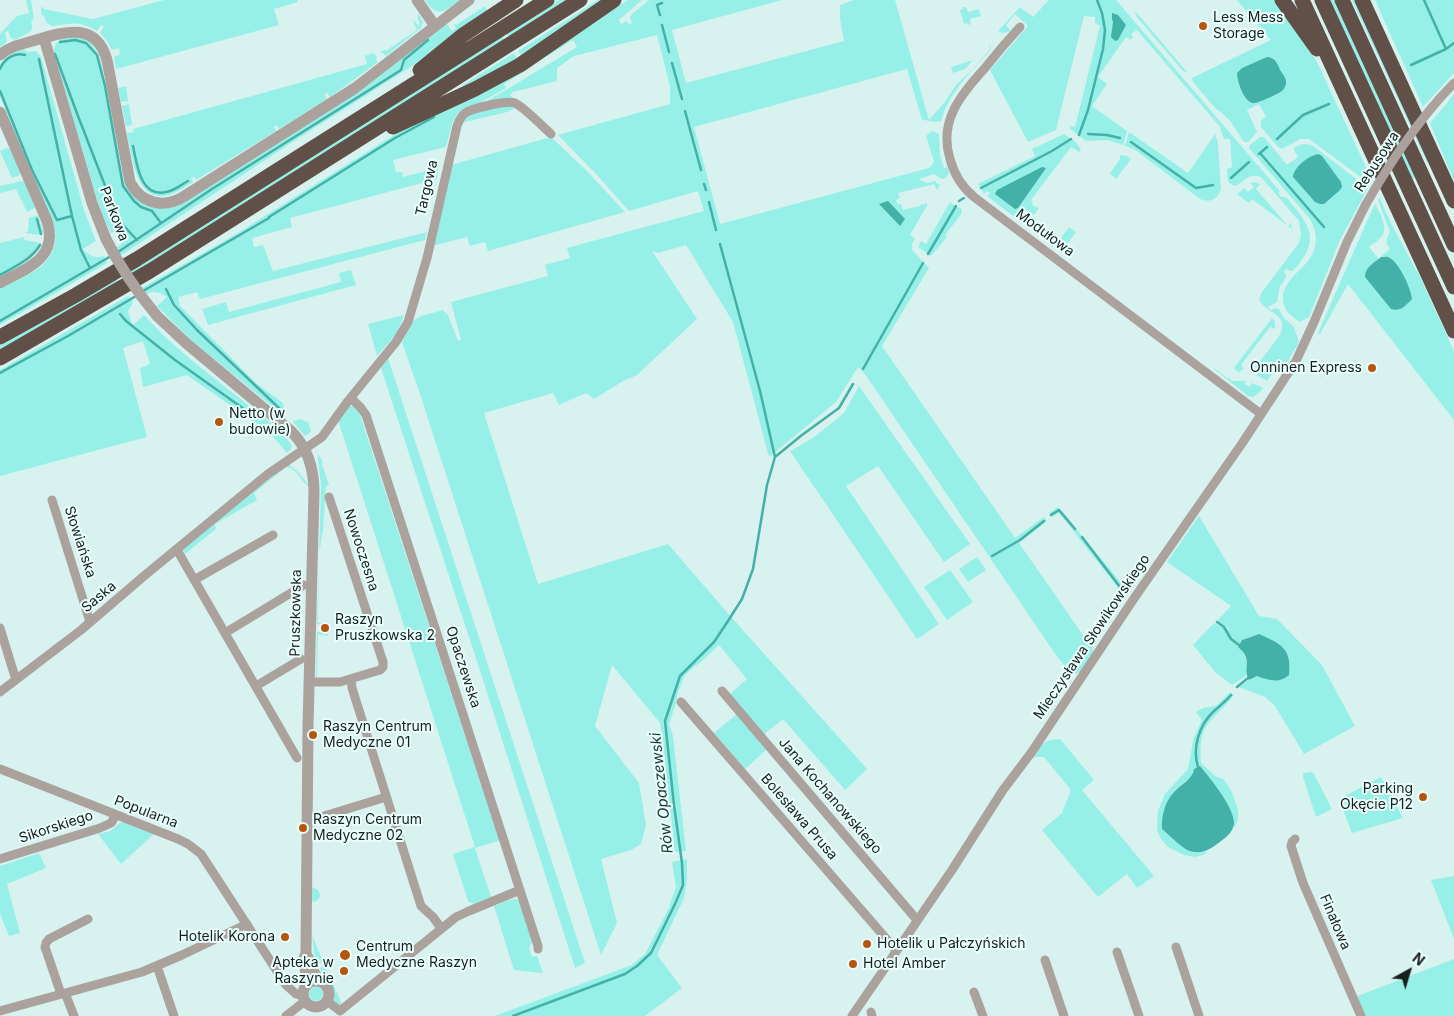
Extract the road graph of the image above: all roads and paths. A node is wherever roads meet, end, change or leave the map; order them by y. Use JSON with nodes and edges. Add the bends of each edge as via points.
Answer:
{"nodes":[{"id":1,"x":417,"y":0,"type":"edge"},
{"id":2,"x":469,"y":0,"type":"edge"},
{"id":3,"x":516,"y":0,"type":"edge"},
{"id":4,"x":547,"y":0,"type":"edge"},
{"id":5,"x":580,"y":0,"type":"edge"},
{"id":6,"x":614,"y":0,"type":"edge"},
{"id":7,"x":1282,"y":0,"type":"edge"},
{"id":8,"x":1302,"y":0,"type":"edge"},
{"id":9,"x":1322,"y":0,"type":"edge"},
{"id":10,"x":1342,"y":0,"type":"edge"},
{"id":11,"x":1362,"y":0,"type":"edge"},
{"id":12,"x":1370,"y":0,"type":"edge"},
{"id":13,"x":435,"y":26,"type":"junction"},
{"id":14,"x":1020,"y":27,"type":"dead end"},
{"id":15,"x":44,"y":38,"type":"junction"},
{"id":16,"x":1381,"y":41,"type":"junction"},
{"id":17,"x":0,"y":55,"type":"edge"},
{"id":18,"x":1454,"y":82,"type":"edge"},
{"id":19,"x":1340,"y":83,"type":"junction"},
{"id":20,"x":0,"y":112,"type":"edge"},
{"id":21,"x":366,"y":113,"type":"junction"},
{"id":22,"x":551,"y":134,"type":"dead end"},
{"id":23,"x":344,"y":149,"type":"junction"},
{"id":24,"x":1454,"y":201,"type":"edge"},
{"id":25,"x":1454,"y":245,"type":"edge"},
{"id":26,"x":1337,"y":265,"type":"joint"},
{"id":27,"x":0,"y":283,"type":"edge"},
{"id":28,"x":1454,"y":287,"type":"edge"},
{"id":29,"x":1454,"y":331,"type":"edge"},
{"id":30,"x":0,"y":337,"type":"edge"},
{"id":31,"x":0,"y":358,"type":"edge"},
{"id":32,"x":350,"y":398,"type":"junction"},
{"id":33,"x":1261,"y":414,"type":"junction"},
{"id":34,"x":305,"y":450,"type":"junction"},
{"id":35,"x":329,"y":497,"type":"dead end"},
{"id":36,"x":52,"y":500,"type":"dead end"},
{"id":37,"x":273,"y":535,"type":"dead end"},
{"id":38,"x":177,"y":550,"type":"junction"},
{"id":39,"x":194,"y":580,"type":"junction"},
{"id":40,"x":304,"y":585,"type":"dead end"},
{"id":41,"x":90,"y":622,"type":"junction"},
{"id":42,"x":0,"y":628,"type":"edge"},
{"id":43,"x":225,"y":633,"type":"junction"},
{"id":44,"x":301,"y":659,"type":"dead end"},
{"id":45,"x":351,"y":679,"type":"junction"},
{"id":46,"x":16,"y":680,"type":"junction"},
{"id":47,"x":309,"y":682,"type":"junction"},
{"id":48,"x":256,"y":686,"type":"junction"},
{"id":49,"x":722,"y":691,"type":"dead end"},
{"id":50,"x":0,"y":692,"type":"edge"},
{"id":51,"x":681,"y":702,"type":"dead end"},
{"id":52,"x":297,"y":758,"type":"dead end"},
{"id":53,"x":0,"y":769,"type":"edge"},
{"id":54,"x":386,"y":797,"type":"junction"},
{"id":55,"x":116,"y":815,"type":"junction"},
{"id":56,"x":307,"y":818,"type":"junction"},
{"id":57,"x":1295,"y":839,"type":"dead end"},
{"id":58,"x":0,"y":860,"type":"edge"},
{"id":59,"x":520,"y":890,"type":"junction"},
{"id":60,"x":88,"y":919,"type":"dead end"},
{"id":61,"x":918,"y":920,"type":"junction"},
{"id":62,"x":247,"y":924,"type":"junction"},
{"id":63,"x":441,"y":928,"type":"junction"},
{"id":64,"x":1176,"y":947,"type":"dead end"},
{"id":65,"x":538,"y":949,"type":"dead end"},
{"id":66,"x":896,"y":950,"type":"junction"},
{"id":67,"x":1117,"y":952,"type":"dead end"},
{"id":68,"x":306,"y":954,"type":"junction"},
{"id":69,"x":1045,"y":960,"type":"dead end"},
{"id":70,"x":157,"y":966,"type":"junction"},
{"id":71,"x":320,"y":981,"type":"junction"},
{"id":72,"x":974,"y":992,"type":"dead end"},
{"id":73,"x":63,"y":994,"type":"junction"},
{"id":74,"x":307,"y":1000,"type":"edge"},
{"id":75,"x":323,"y":1008,"type":"edge"},
{"id":76,"x":0,"y":1011,"type":"edge"},
{"id":77,"x":74,"y":1016,"type":"edge"},
{"id":78,"x":174,"y":1016,"type":"edge"},
{"id":79,"x":286,"y":1016,"type":"edge"},
{"id":80,"x":852,"y":1016,"type":"edge"},
{"id":81,"x":983,"y":1016,"type":"edge"},
{"id":82,"x":1064,"y":1016,"type":"edge"},
{"id":83,"x":1139,"y":1016,"type":"edge"},
{"id":84,"x":1199,"y":1016,"type":"edge"},
{"id":85,"x":1360,"y":1016,"type":"edge"}],
"edges":[{"from":1,"to":13,"type":"street"},
{"from":2,"to":13,"type":"street"},
{"from":3,"to":21,"type":"highway","via":[[463,35]]},
{"from":4,"to":21,"type":"highway"},
{"from":5,"to":23,"type":"highway"},
{"from":6,"to":23,"type":"highway","via":[[520,65],[475,90]]},
{"from":7,"to":19,"type":"highway"},
{"from":8,"to":19,"type":"highway"},
{"from":9,"to":28,"type":"highway"},
{"from":10,"to":25,"type":"highway"},
{"from":11,"to":16,"type":"highway"},
{"from":12,"to":16,"type":"highway"},
{"from":13,"to":15,"type":"street","via":[[332,104],[183,197],[163,204],[143,198],[130,182],[102,48],[92,37],[78,31]]},
{"from":14,"to":33,"type":"street","name":"Modułowa","via":[[962,94],[950,116],[948,153],[959,180],[974,197]]},
{"from":15,"to":17,"type":"street","via":[[12,47]]},
{"from":15,"to":34,"type":"street","name":"Parkowa","bridge":true,"via":[[92,203],[106,239],[127,277],[173,332],[287,427]]},
{"from":16,"to":24,"type":"highway"},
{"from":18,"to":26,"type":"street","name":"Rebusowa","bridge":true,"via":[[1395,156],[1366,204]]},
{"from":19,"to":29,"type":"highway"},
{"from":20,"to":27,"type":"street","via":[[47,221],[50,237],[47,249],[38,261]]},
{"from":21,"to":30,"type":"highway","via":[[137,259]]},
{"from":22,"to":32,"type":"street","name":"Targowa","via":[[514,103],[506,102],[464,114],[458,122],[427,258],[408,322],[396,342]]},
{"from":23,"to":31,"type":"highway","via":[[150,271]]},
{"from":26,"to":33,"type":"street","name":"Mieczysława Słowikowskiego","via":[[1302,348]]},
{"from":32,"to":34,"type":"street","via":[[322,437]]},
{"from":32,"to":59,"type":"street","name":"Opaczewska","via":[[366,414]]},
{"from":33,"to":61,"type":"street","name":"Mieczysława Słowikowskiego","via":[[1003,790]]},
{"from":34,"to":38,"type":"street","name":"Saska","via":[[268,474]]},
{"from":34,"to":47,"type":"street","name":"Pruszkowska","via":[[314,484]]},
{"from":35,"to":45,"type":"street","name":"Nowoczesna","via":[[383,665],[380,670]]},
{"from":36,"to":41,"type":"street","name":"Słowiańska"},
{"from":37,"to":39,"type":"street"},
{"from":38,"to":39,"type":"street"},
{"from":38,"to":41,"type":"street","name":"Saska"},
{"from":39,"to":43,"type":"street"},
{"from":40,"to":43,"type":"street"},
{"from":41,"to":46,"type":"street","name":"Saska"},
{"from":42,"to":46,"type":"street"},
{"from":43,"to":48,"type":"street"},
{"from":44,"to":48,"type":"street"},
{"from":45,"to":47,"type":"street"},
{"from":45,"to":54,"type":"street"},
{"from":46,"to":50,"type":"street","name":"Saska"},
{"from":47,"to":56,"type":"street","name":"Pruszkowska"},
{"from":48,"to":52,"type":"street"},
{"from":49,"to":61,"type":"street","name":"Jana Kochanowskiego"},
{"from":51,"to":66,"type":"street","name":"Bolesława Prusa"},
{"from":53,"to":55,"type":"street","name":"Popularna"},
{"from":54,"to":56,"type":"street","via":[[321,817]]},
{"from":54,"to":63,"type":"street","via":[[421,906]]},
{"from":55,"to":58,"type":"street","name":"Sikorskiego","via":[[111,823],[100,828]]},
{"from":55,"to":62,"type":"street","name":"Popularna","via":[[183,842],[201,854]]},
{"from":56,"to":68,"type":"street","name":"Pruszkowska"},
{"from":57,"to":85,"type":"street","name":"Finałowa","via":[[1291,846],[1303,883]]},
{"from":59,"to":63,"type":"street","via":[[458,916]]},
{"from":59,"to":65,"type":"street","name":"Opaczewska"},
{"from":60,"to":73,"type":"street","via":[[46,943]]},
{"from":61,"to":66,"type":"street","name":"Mieczysława Słowikowskiego"},
{"from":62,"to":70,"type":"street"},
{"from":62,"to":74,"type":"street","name":"Popularna","via":[[291,991]]},
{"from":63,"to":75,"type":"street","via":[[341,1011]]},
{"from":64,"to":84,"type":"street"},
{"from":66,"to":80,"type":"street","name":"Mieczysława Słowikowskiego"},
{"from":67,"to":83,"type":"street"},
{"from":68,"to":71,"type":"street","name":"Pruszkowska"},
{"from":68,"to":74,"type":"street","name":"Pruszkowska"},
{"from":69,"to":82,"type":"street"},
{"from":70,"to":73,"type":"street"},
{"from":70,"to":78,"type":"street"},
{"from":71,"to":74,"type":"street","via":[[314,981]]},
{"from":71,"to":75,"type":"street","via":[[325,984],[329,996]]},
{"from":72,"to":81,"type":"street"},
{"from":73,"to":76,"type":"street"},
{"from":73,"to":77,"type":"street"},
{"from":74,"to":75,"type":"street","via":[[315,1007]]},
{"from":74,"to":79,"type":"street"}]}
